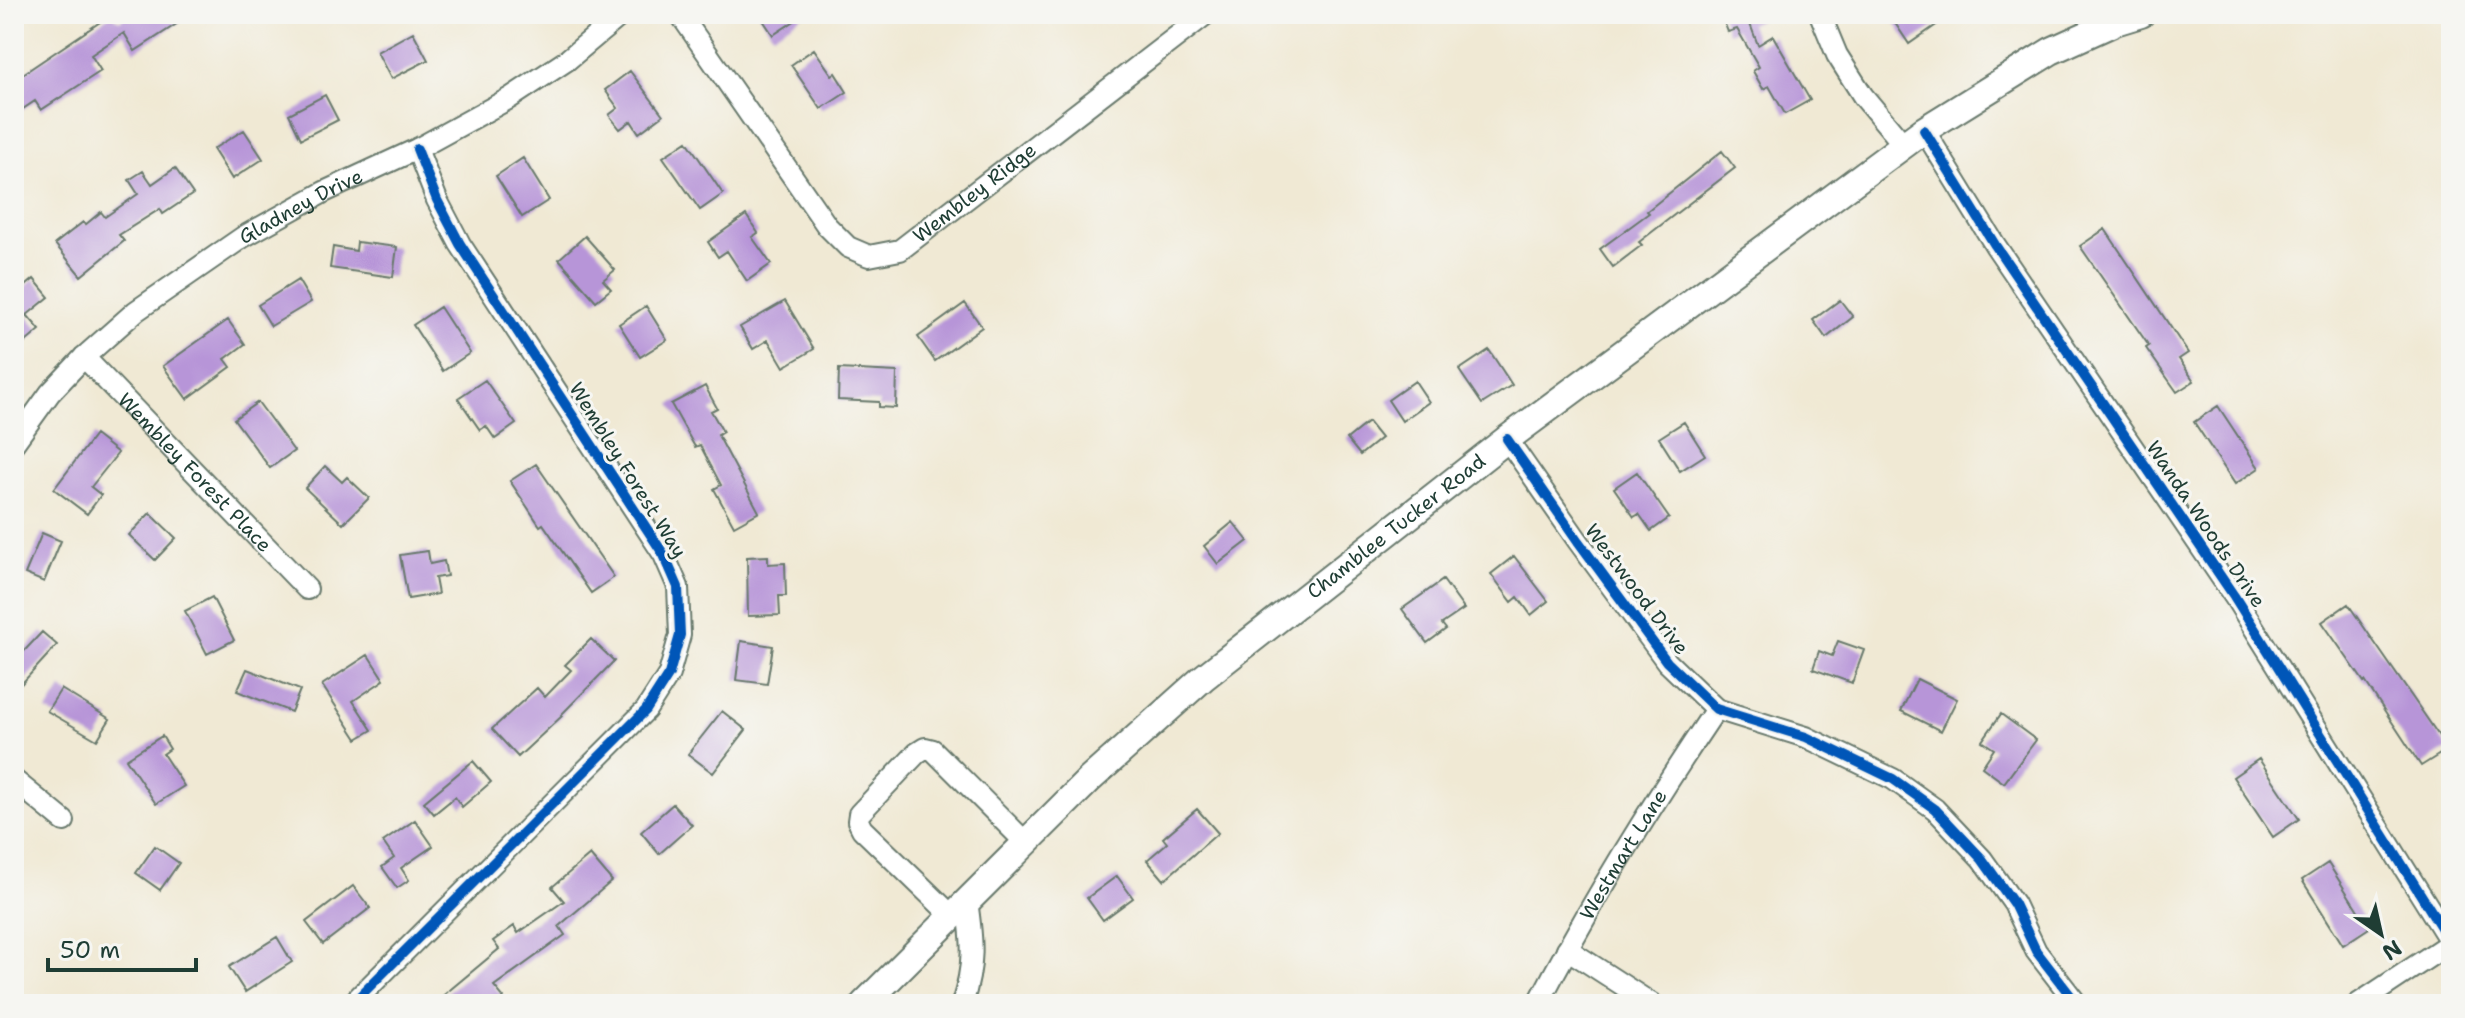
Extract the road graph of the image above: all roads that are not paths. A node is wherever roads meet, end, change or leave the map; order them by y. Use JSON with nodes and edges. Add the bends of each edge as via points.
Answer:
{"nodes":[{"id":1,"x":622,"y":14,"type":"edge"},
{"id":2,"x":680,"y":14,"type":"edge"},
{"id":3,"x":1206,"y":14,"type":"edge"},
{"id":4,"x":1820,"y":14,"type":"edge"},
{"id":5,"x":2141,"y":14,"type":"edge"},
{"id":6,"x":1914,"y":137,"type":"junction"},
{"id":7,"x":417,"y":149,"type":"junction"},
{"id":8,"x":84,"y":357,"type":"junction"},
{"id":9,"x":1507,"y":439,"type":"junction"},
{"id":10,"x":14,"y":443,"type":"edge"},
{"id":11,"x":307,"y":589,"type":"dead end"},
{"id":12,"x":1716,"y":709,"type":"junction"},
{"id":13,"x":14,"y":780,"type":"edge"},
{"id":14,"x":64,"y":821,"type":"dead end"},
{"id":15,"x":1026,"y":843,"type":"junction"},
{"id":16,"x":960,"y":909,"type":"junction"},
{"id":17,"x":2451,"y":943,"type":"edge"},
{"id":18,"x":1567,"y":949,"type":"junction"},
{"id":19,"x":352,"y":1004,"type":"edge"},
{"id":20,"x":864,"y":1004,"type":"edge"},
{"id":21,"x":962,"y":1004,"type":"edge"},
{"id":22,"x":1538,"y":1004,"type":"edge"},
{"id":23,"x":1652,"y":1004,"type":"edge"},
{"id":24,"x":2077,"y":1004,"type":"edge"},
{"id":25,"x":2358,"y":1004,"type":"edge"}],
"edges":[{"from":1,"to":7,"type":"street","name":"Gladney Drive","via":[[510,98]]},
{"from":2,"to":3,"type":"street","name":"Wembley Ridge","via":[[827,226],[848,247],[869,256],[900,250]]},
{"from":4,"to":6,"type":"street","name":"Wanda Woods Drive","via":[[1863,96]]},
{"from":5,"to":6,"type":"main road","name":"Chamblee Tucker Road","via":[[2051,51]]},
{"from":6,"to":9,"type":"main road","name":"Chamblee Tucker Road"},
{"from":6,"to":17,"type":"street","name":"Wanda Woods Drive","via":[[1995,245],[2234,596]]},
{"from":7,"to":8,"type":"street","name":"Gladney Drive","via":[[243,237],[136,311]]},
{"from":7,"to":19,"type":"street","name":"Wembley Forest Way","via":[[460,244],[664,555],[678,587],[680,635],[669,674],[646,710]]},
{"from":8,"to":10,"type":"street","name":"Gladney Drive"},
{"from":8,"to":11,"type":"street","name":"Wembley Forest Place"},
{"from":9,"to":12,"type":"street","name":"Westwood Drive","via":[[1667,662]]},
{"from":9,"to":15,"type":"main road","name":"Chamblee Tucker Road","via":[[1203,678]]},
{"from":12,"to":18,"type":"street","name":"Westmart Lane","via":[[1661,790]]},
{"from":12,"to":24,"type":"street","name":"Westwood Drive","via":[[1806,737],[1893,779],[1935,809],[1982,859],[2014,904],[2036,951]]},
{"from":13,"to":14,"type":"street"},
{"from":15,"to":16,"type":"main road","name":"Chamblee Tucker Road"},
{"from":15,"to":16,"type":"street","via":[[933,750],[917,753],[858,821]]},
{"from":16,"to":20,"type":"main road","name":"Chamblee Tucker Road"},
{"from":16,"to":21,"type":"street","via":[[972,954]]},
{"from":17,"to":25,"type":"street"},
{"from":18,"to":22,"type":"street","name":"Westmart Lane"},
{"from":18,"to":23,"type":"street"}]}
